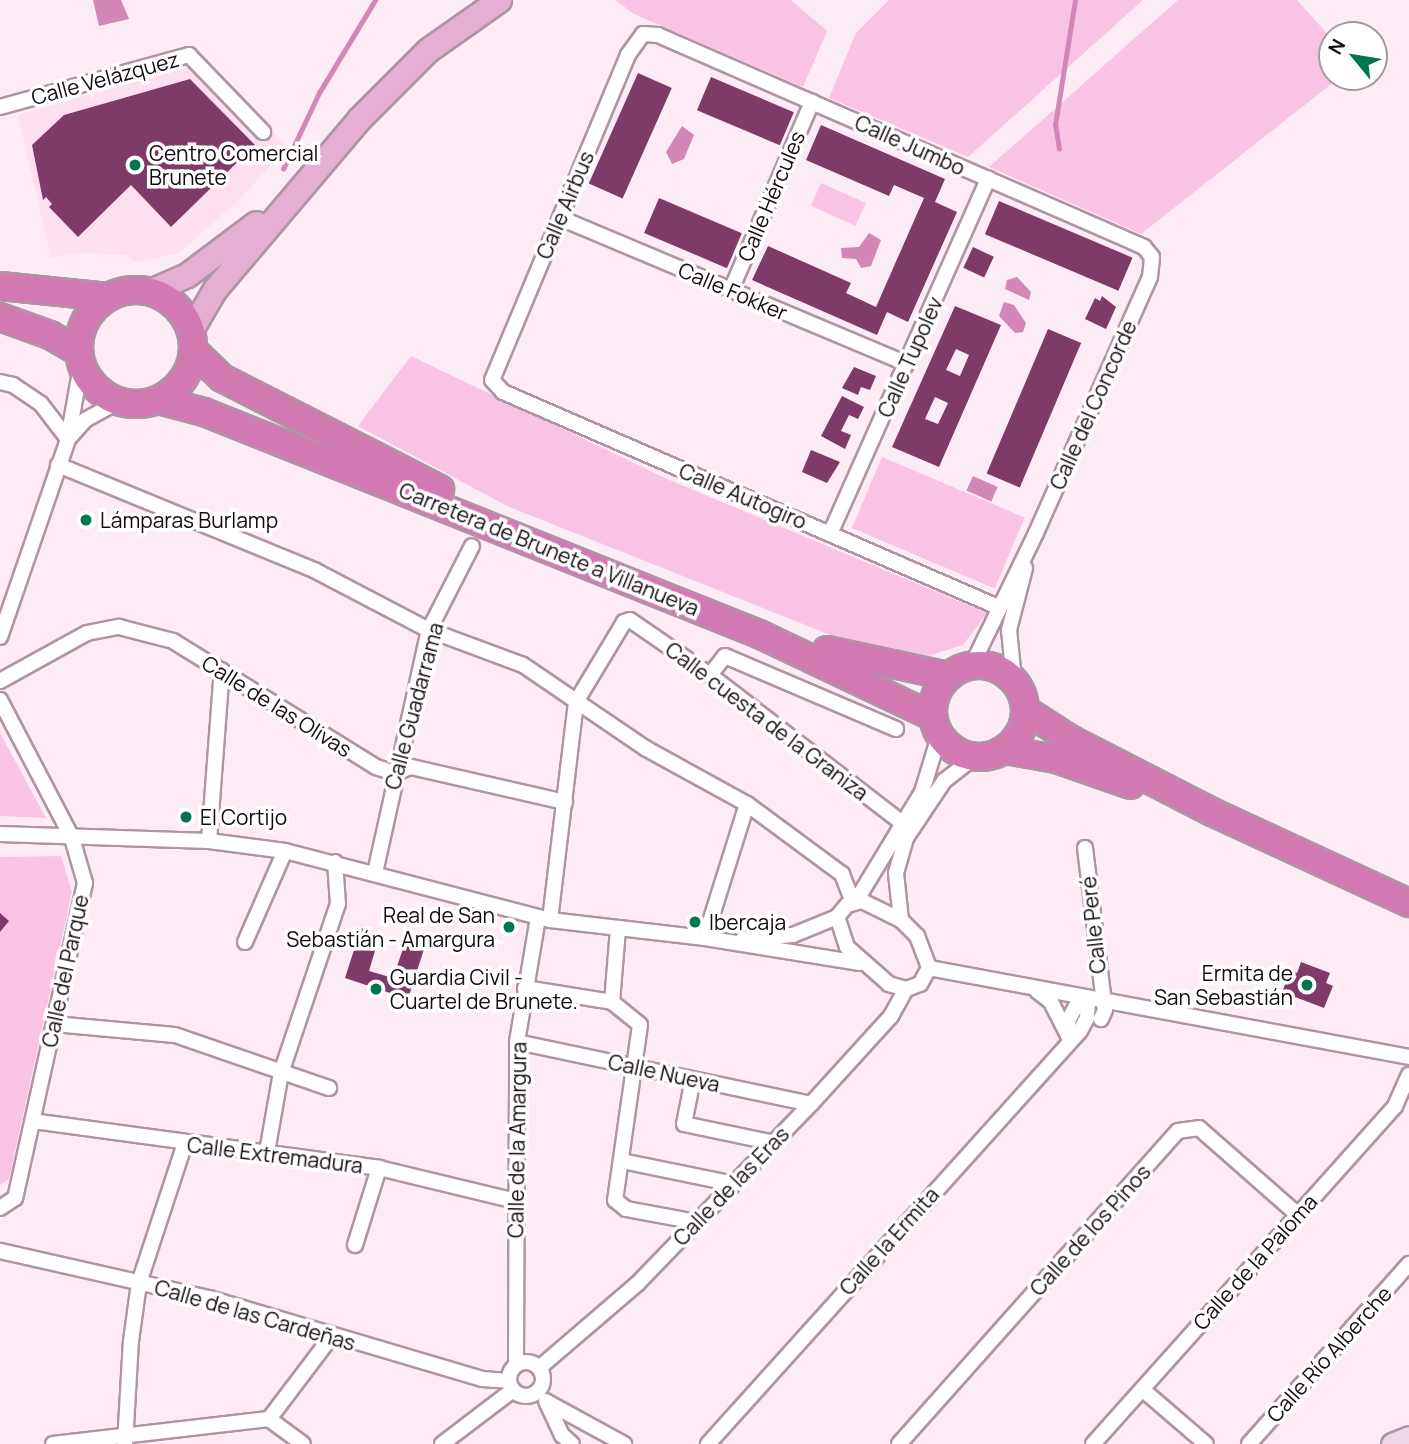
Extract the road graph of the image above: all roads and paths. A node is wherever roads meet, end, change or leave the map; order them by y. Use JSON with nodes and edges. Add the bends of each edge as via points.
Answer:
{"nodes":[{"id":1,"x":499,"y":0,"type":"edge"},
{"id":2,"x":643,"y":34,"type":"joint"},
{"id":3,"x":812,"y":103,"type":"junction"},
{"id":4,"x":0,"y":107,"type":"edge"},
{"id":5,"x":263,"y":132,"type":"dead end"},
{"id":6,"x":314,"y":172,"type":"junction"},
{"id":7,"x":988,"y":179,"type":"junction"},
{"id":8,"x":559,"y":218,"type":"junction"},
{"id":9,"x":1150,"y":277,"type":"joint"},
{"id":10,"x":0,"y":286,"type":"edge"},
{"id":11,"x":731,"y":290,"type":"junction"},
{"id":12,"x":150,"y":291,"type":"junction"},
{"id":13,"x":108,"y":296,"type":"junction"},
{"id":14,"x":0,"y":317,"type":"edge"},
{"id":15,"x":192,"y":340,"type":"junction"},
{"id":16,"x":80,"y":359,"type":"junction"},
{"id":17,"x":907,"y":364,"type":"junction"},
{"id":18,"x":492,"y":380,"type":"joint"},
{"id":19,"x":0,"y":382,"type":"edge"},
{"id":20,"x":158,"y":400,"type":"junction"},
{"id":21,"x":117,"y":401,"type":"junction"},
{"id":22,"x":68,"y":439,"type":"junction"},
{"id":23,"x":58,"y":465,"type":"junction"},
{"id":24,"x":1036,"y":533,"type":"junction"},
{"id":25,"x":830,"y":534,"type":"junction"},
{"id":26,"x":472,"y":545,"type":"dead end"},
{"id":27,"x":998,"y":607,"type":"junction"},
{"id":28,"x":631,"y":620,"type":"joint"},
{"id":29,"x":429,"y":630,"type":"junction"},
{"id":30,"x":0,"y":637,"type":"edge"},
{"id":31,"x":222,"y":670,"type":"junction"},
{"id":32,"x":960,"y":670,"type":"junction"},
{"id":33,"x":710,"y":675,"type":"junction"},
{"id":34,"x":1014,"y":680,"type":"junction"},
{"id":35,"x":0,"y":681,"type":"edge"},
{"id":36,"x":0,"y":700,"type":"edge"},
{"id":37,"x":576,"y":702,"type":"junction"},
{"id":38,"x":1025,"y":710,"type":"junction"},
{"id":39,"x":936,"y":726,"type":"junction"},
{"id":40,"x":895,"y":729,"type":"dead end"},
{"id":41,"x":1005,"y":750,"type":"junction"},
{"id":42,"x":973,"y":758,"type":"junction"},
{"id":43,"x":395,"y":773,"type":"junction"},
{"id":44,"x":565,"y":802,"type":"junction"},
{"id":45,"x":747,"y":804,"type":"junction"},
{"id":46,"x":1212,"y":812,"type":"junction"},
{"id":47,"x":902,"y":823,"type":"junction"},
{"id":48,"x":0,"y":834,"type":"edge"},
{"id":49,"x":72,"y":838,"type":"junction"},
{"id":50,"x":209,"y":841,"type":"junction"},
{"id":51,"x":1086,"y":848,"type":"dead end"},
{"id":52,"x":1294,"y":849,"type":"junction"},
{"id":53,"x":285,"y":851,"type":"junction"},
{"id":54,"x":335,"y":862,"type":"junction"},
{"id":55,"x":375,"y":873,"type":"junction"},
{"id":56,"x":1409,"y":888,"type":"edge"},
{"id":57,"x":855,"y":902,"type":"junction"},
{"id":58,"x":1409,"y":903,"type":"edge"},
{"id":59,"x":837,"y":917,"type":"junction"},
{"id":60,"x":544,"y":919,"type":"junction"},
{"id":61,"x":901,"y":920,"type":"junction"},
{"id":62,"x":618,"y":929,"type":"junction"},
{"id":63,"x":711,"y":939,"type":"junction"},
{"id":64,"x":245,"y":942,"type":"dead end"},
{"id":65,"x":860,"y":962,"type":"junction"},
{"id":66,"x":929,"y":968,"type":"junction"},
{"id":67,"x":525,"y":988,"type":"junction"},
{"id":68,"x":906,"y":989,"type":"junction"},
{"id":69,"x":1034,"y":989,"type":"junction"},
{"id":70,"x":1090,"y":1000,"type":"junction"},
{"id":71,"x":612,"y":1002,"type":"junction"},
{"id":72,"x":1133,"y":1008,"type":"junction"},
{"id":73,"x":1101,"y":1019,"type":"junction"},
{"id":74,"x":54,"y":1024,"type":"junction"},
{"id":75,"x":1075,"y":1034,"type":"junction"},
{"id":76,"x":517,"y":1042,"type":"junction"},
{"id":77,"x":1409,"y":1057,"type":"edge"},
{"id":78,"x":635,"y":1067,"type":"junction"},
{"id":79,"x":281,"y":1073,"type":"junction"},
{"id":80,"x":1409,"y":1075,"type":"edge"},
{"id":81,"x":694,"y":1079,"type":"junction"},
{"id":82,"x":329,"y":1088,"type":"dead end"},
{"id":83,"x":811,"y":1104,"type":"junction"},
{"id":84,"x":33,"y":1121,"type":"junction"},
{"id":85,"x":185,"y":1143,"type":"junction"},
{"id":86,"x":774,"y":1143,"type":"junction"},
{"id":87,"x":267,"y":1152,"type":"junction"},
{"id":88,"x":622,"y":1161,"type":"junction"},
{"id":89,"x":379,"y":1168,"type":"junction"},
{"id":90,"x":734,"y":1184,"type":"junction"},
{"id":91,"x":515,"y":1201,"type":"junction"},
{"id":92,"x":0,"y":1208,"type":"edge"},
{"id":93,"x":1298,"y":1215,"type":"junction"},
{"id":94,"x":697,"y":1222,"type":"junction"},
{"id":95,"x":355,"y":1245,"type":"dead end"},
{"id":96,"x":0,"y":1251,"type":"edge"},
{"id":97,"x":1409,"y":1264,"type":"edge"},
{"id":98,"x":139,"y":1283,"type":"junction"},
{"id":99,"x":331,"y":1337,"type":"junction"},
{"id":100,"x":516,"y":1365,"type":"junction"},
{"id":101,"x":539,"y":1368,"type":"junction"},
{"id":102,"x":511,"y":1386,"type":"junction"},
{"id":103,"x":1142,"y":1389,"type":"junction"},
{"id":104,"x":542,"y":1397,"type":"junction"},
{"id":105,"x":269,"y":1419,"type":"junction"},
{"id":106,"x":125,"y":1440,"type":"edge"},
{"id":107,"x":53,"y":1444,"type":"edge"},
{"id":108,"x":303,"y":1444,"type":"edge"},
{"id":109,"x":442,"y":1444,"type":"edge"},
{"id":110,"x":572,"y":1444,"type":"edge"},
{"id":111,"x":624,"y":1444,"type":"edge"},
{"id":112,"x":708,"y":1444,"type":"edge"},
{"id":113,"x":899,"y":1444,"type":"edge"},
{"id":114,"x":1093,"y":1444,"type":"edge"},
{"id":115,"x":1206,"y":1444,"type":"edge"},
{"id":116,"x":1249,"y":1444,"type":"edge"}],
"edges":[{"from":1,"to":6,"type":"main road","via":[[428,50]]},
{"from":2,"to":3,"type":"street","name":"Calle Jumbo","via":[[657,35]]},
{"from":2,"to":8,"type":"street","name":"Calle Airbus","via":[[628,55]]},
{"from":3,"to":7,"type":"street","name":"Calle Jumbo"},
{"from":3,"to":11,"type":"street","name":"Calle Hércules"},
{"from":4,"to":5,"type":"street","name":"Calle Velázquez","via":[[189,55]]},
{"from":6,"to":12,"type":"main road","via":[[226,249],[187,275]]},
{"from":6,"to":15,"type":"main road","via":[[215,289]]},
{"from":7,"to":9,"type":"street","name":"Calle Jumbo","via":[[1144,247],[1152,257]]},
{"from":7,"to":17,"type":"street","name":"Calle Tupolev"},
{"from":8,"to":11,"type":"street","name":"Calle Fokker"},
{"from":8,"to":18,"type":"street","name":"Calle Airbus"},
{"from":9,"to":24,"type":"street","name":"Calle del Concorde"},
{"from":10,"to":13,"type":"highway"},
{"from":11,"to":17,"type":"street","name":"Calle Fokker"},
{"from":12,"to":13,"type":"highway","via":[[136,289]]},
{"from":12,"to":15,"type":"highway","via":[[176,305]]},
{"from":13,"to":16,"type":"highway","via":[[91,310],[81,330]]},
{"from":14,"to":16,"type":"highway","via":[[50,335]]},
{"from":15,"to":20,"type":"highway","via":[[182,380]]},
{"from":15,"to":32,"type":"highway","name":"Carretera de Brunete a Villanueva","via":[[222,378],[536,534],[825,650]]},
{"from":16,"to":21,"type":"highway","via":[[95,388]]},
{"from":16,"to":22,"type":"street"},
{"from":17,"to":25,"type":"street","name":"Calle Tupolev"},
{"from":18,"to":25,"type":"street","name":"Calle Autogiro","via":[[503,392]]},
{"from":19,"to":22,"type":"street","via":[[13,385],[41,404]]},
{"from":20,"to":21,"type":"highway"},
{"from":20,"to":39,"type":"highway","name":"Carretera de Brunete a Villanueva","via":[[254,432],[746,629],[834,666]]},
{"from":21,"to":22,"type":"street","via":[[85,420]]},
{"from":22,"to":23,"type":"street"},
{"from":23,"to":29,"type":"street","via":[[314,570]]},
{"from":23,"to":30,"type":"street"},
{"from":24,"to":27,"type":"street","name":"Calle del Concorde"},
{"from":24,"to":34,"type":"street","name":"Calle del Concorde","via":[[1009,630]]},
{"from":25,"to":27,"type":"street","name":"Calle Autogiro"},
{"from":26,"to":29,"type":"street","name":"Calle Guadarrama"},
{"from":27,"to":32,"type":"street","name":"Calle del Concorde","via":[[990,633]]},
{"from":28,"to":33,"type":"street","name":"Calle cuesta de la Graniza"},
{"from":28,"to":37,"type":"street","name":"Calle de la Amargura","via":[[624,622]]},
{"from":29,"to":37,"type":"street","via":[[523,665]]},
{"from":29,"to":43,"type":"street","name":"Calle Guadarrama"},
{"from":31,"to":35,"type":"street","name":"Calle de las Olivas","via":[[173,640],[119,627],[87,633]]},
{"from":31,"to":43,"type":"street","name":"Calle de las Olivas","via":[[376,768]]},
{"from":31,"to":50,"type":"street"},
{"from":32,"to":34,"type":"highway","via":[[987,665]]},
{"from":32,"to":39,"type":"highway","via":[[939,687]]},
{"from":33,"to":40,"type":"street","via":[[725,656]]},
{"from":33,"to":47,"type":"street","name":"Calle cuesta de la Graniza"},
{"from":34,"to":38,"type":"highway"},
{"from":36,"to":49,"type":"street","name":"Calle del Parque"},
{"from":37,"to":44,"type":"street","name":"Calle de la Amargura"},
{"from":37,"to":45,"type":"street","via":[[645,748]]},
{"from":38,"to":41,"type":"highway","via":[[1016,739]]},
{"from":38,"to":46,"type":"highway","via":[[1070,739]]},
{"from":39,"to":42,"type":"highway","via":[[960,754]]},
{"from":39,"to":47,"type":"street","via":[[933,769]]},
{"from":41,"to":42,"type":"highway"},
{"from":41,"to":46,"type":"highway","via":[[1056,759]]},
{"from":42,"to":61,"type":"street","via":[[944,781],[905,838],[896,873]]},
{"from":43,"to":44,"type":"street","name":"Calle de las Olivas","via":[[411,767]]},
{"from":43,"to":55,"type":"street","name":"Calle Guadarrama"},
{"from":44,"to":60,"type":"street","name":"Calle de la Amargura"},
{"from":45,"to":57,"type":"street","via":[[842,874]]},
{"from":45,"to":63,"type":"street"},
{"from":46,"to":52,"type":"highway"},
{"from":47,"to":57,"type":"street"},
{"from":48,"to":49,"type":"street"},
{"from":49,"to":50,"type":"street"},
{"from":49,"to":74,"type":"street","name":"Calle del Parque","via":[[85,883]]},
{"from":50,"to":53,"type":"street"},
{"from":51,"to":70,"type":"street","name":"Calle Peré"},
{"from":52,"to":56,"type":"highway"},
{"from":52,"to":58,"type":"highway"},
{"from":53,"to":54,"type":"street"},
{"from":53,"to":64,"type":"street"},
{"from":54,"to":55,"type":"street"},
{"from":54,"to":79,"type":"street","via":[[338,904]]},
{"from":55,"to":60,"type":"street"},
{"from":57,"to":59,"type":"street"},
{"from":57,"to":61,"type":"street","via":[[881,907]]},
{"from":59,"to":63,"type":"street","via":[[793,935]]},
{"from":59,"to":65,"type":"street","via":[[839,933]]},
{"from":60,"to":62,"type":"street"},
{"from":60,"to":67,"type":"street","name":"Calle de la Amargura"},
{"from":61,"to":66,"type":"street","via":[[923,947]]},
{"from":62,"to":63,"type":"street"},
{"from":62,"to":71,"type":"street"},
{"from":63,"to":65,"type":"street"},
{"from":65,"to":68,"type":"street","via":[[889,984]]},
{"from":66,"to":68,"type":"street","name":"Calle de las Eras","via":[[926,979]]},
{"from":66,"to":69,"type":"street"},
{"from":67,"to":71,"type":"street"},
{"from":67,"to":76,"type":"street","name":"Calle de la Amargura"},
{"from":68,"to":83,"type":"street","name":"Calle de las Eras","via":[[891,1016]]},
{"from":69,"to":70,"type":"street"},
{"from":69,"to":75,"type":"street","via":[[1051,1002]]},
{"from":70,"to":72,"type":"street"},
{"from":70,"to":73,"type":"street","via":[[1105,1010]]},
{"from":70,"to":75,"type":"street","name":"Calle la Ermita","via":[[1087,1018]]},
{"from":71,"to":78,"type":"street","via":[[640,1025]]},
{"from":72,"to":73,"type":"street","name":"Calle la Ermita"},
{"from":72,"to":77,"type":"street"},
{"from":73,"to":75,"type":"street","name":"Calle la Ermita"},
{"from":74,"to":79,"type":"street","via":[[175,1035]]},
{"from":74,"to":84,"type":"street","name":"Calle del Parque"},
{"from":75,"to":112,"type":"street","name":"Calle la Ermita"},
{"from":76,"to":78,"type":"street","name":"Calle Nueva"},
{"from":76,"to":91,"type":"street","name":"Calle de la Amargura"},
{"from":78,"to":81,"type":"street","name":"Calle Nueva"},
{"from":78,"to":88,"type":"street"},
{"from":79,"to":82,"type":"street"},
{"from":79,"to":87,"type":"street"},
{"from":80,"to":93,"type":"street","name":"Calle de la Paloma","via":[[1395,1106]]},
{"from":81,"to":83,"type":"street","name":"Calle Nueva"},
{"from":81,"to":86,"type":"street","via":[[684,1124]]},
{"from":83,"to":86,"type":"street","name":"Calle de las Eras"},
{"from":84,"to":85,"type":"street","name":"Calle Extremadura"},
{"from":84,"to":92,"type":"street","name":"Calle del Parque","via":[[16,1198]]},
{"from":85,"to":87,"type":"street","name":"Calle Extremadura"},
{"from":85,"to":98,"type":"street"},
{"from":86,"to":90,"type":"street","name":"Calle de las Eras"},
{"from":87,"to":89,"type":"street","name":"Calle Extremadura"},
{"from":88,"to":90,"type":"street"},
{"from":88,"to":94,"type":"street","via":[[615,1200],[626,1209]]},
{"from":89,"to":91,"type":"street","name":"Calle Extremadura"},
{"from":89,"to":95,"type":"street"},
{"from":90,"to":94,"type":"street","name":"Calle de las Eras"},
{"from":91,"to":100,"type":"street","name":"Calle de la Amargura"},
{"from":93,"to":103,"type":"street","name":"Calle de la Paloma"},
{"from":93,"to":113,"type":"street","name":"Calle de los Pinos","via":[[1199,1128],[1178,1131]]},
{"from":94,"to":101,"type":"street","name":"Calle de las Eras","via":[[638,1283]]},
{"from":96,"to":98,"type":"street","name":"Calle de las Cardeñas"},
{"from":97,"to":116,"type":"street","name":"Calle Río Alberche"},
{"from":98,"to":99,"type":"street","name":"Calle de las Cardeñas","via":[[209,1298]]},
{"from":98,"to":106,"type":"street"},
{"from":99,"to":102,"type":"street","name":"Calle de las Cardeñas"},
{"from":99,"to":105,"type":"street"},
{"from":100,"to":101,"type":"street","via":[[524,1362]]},
{"from":100,"to":102,"type":"street"},
{"from":101,"to":104,"type":"street"},
{"from":102,"to":104,"type":"street","via":[[520,1395]]},
{"from":102,"to":109,"type":"street"},
{"from":103,"to":114,"type":"street","name":"Calle de la Paloma"},
{"from":103,"to":115,"type":"street"},
{"from":104,"to":110,"type":"street","via":[[562,1435]]},
{"from":104,"to":111,"type":"street"},
{"from":105,"to":106,"type":"street"},
{"from":105,"to":108,"type":"street"},
{"from":106,"to":107,"type":"street"}]}
